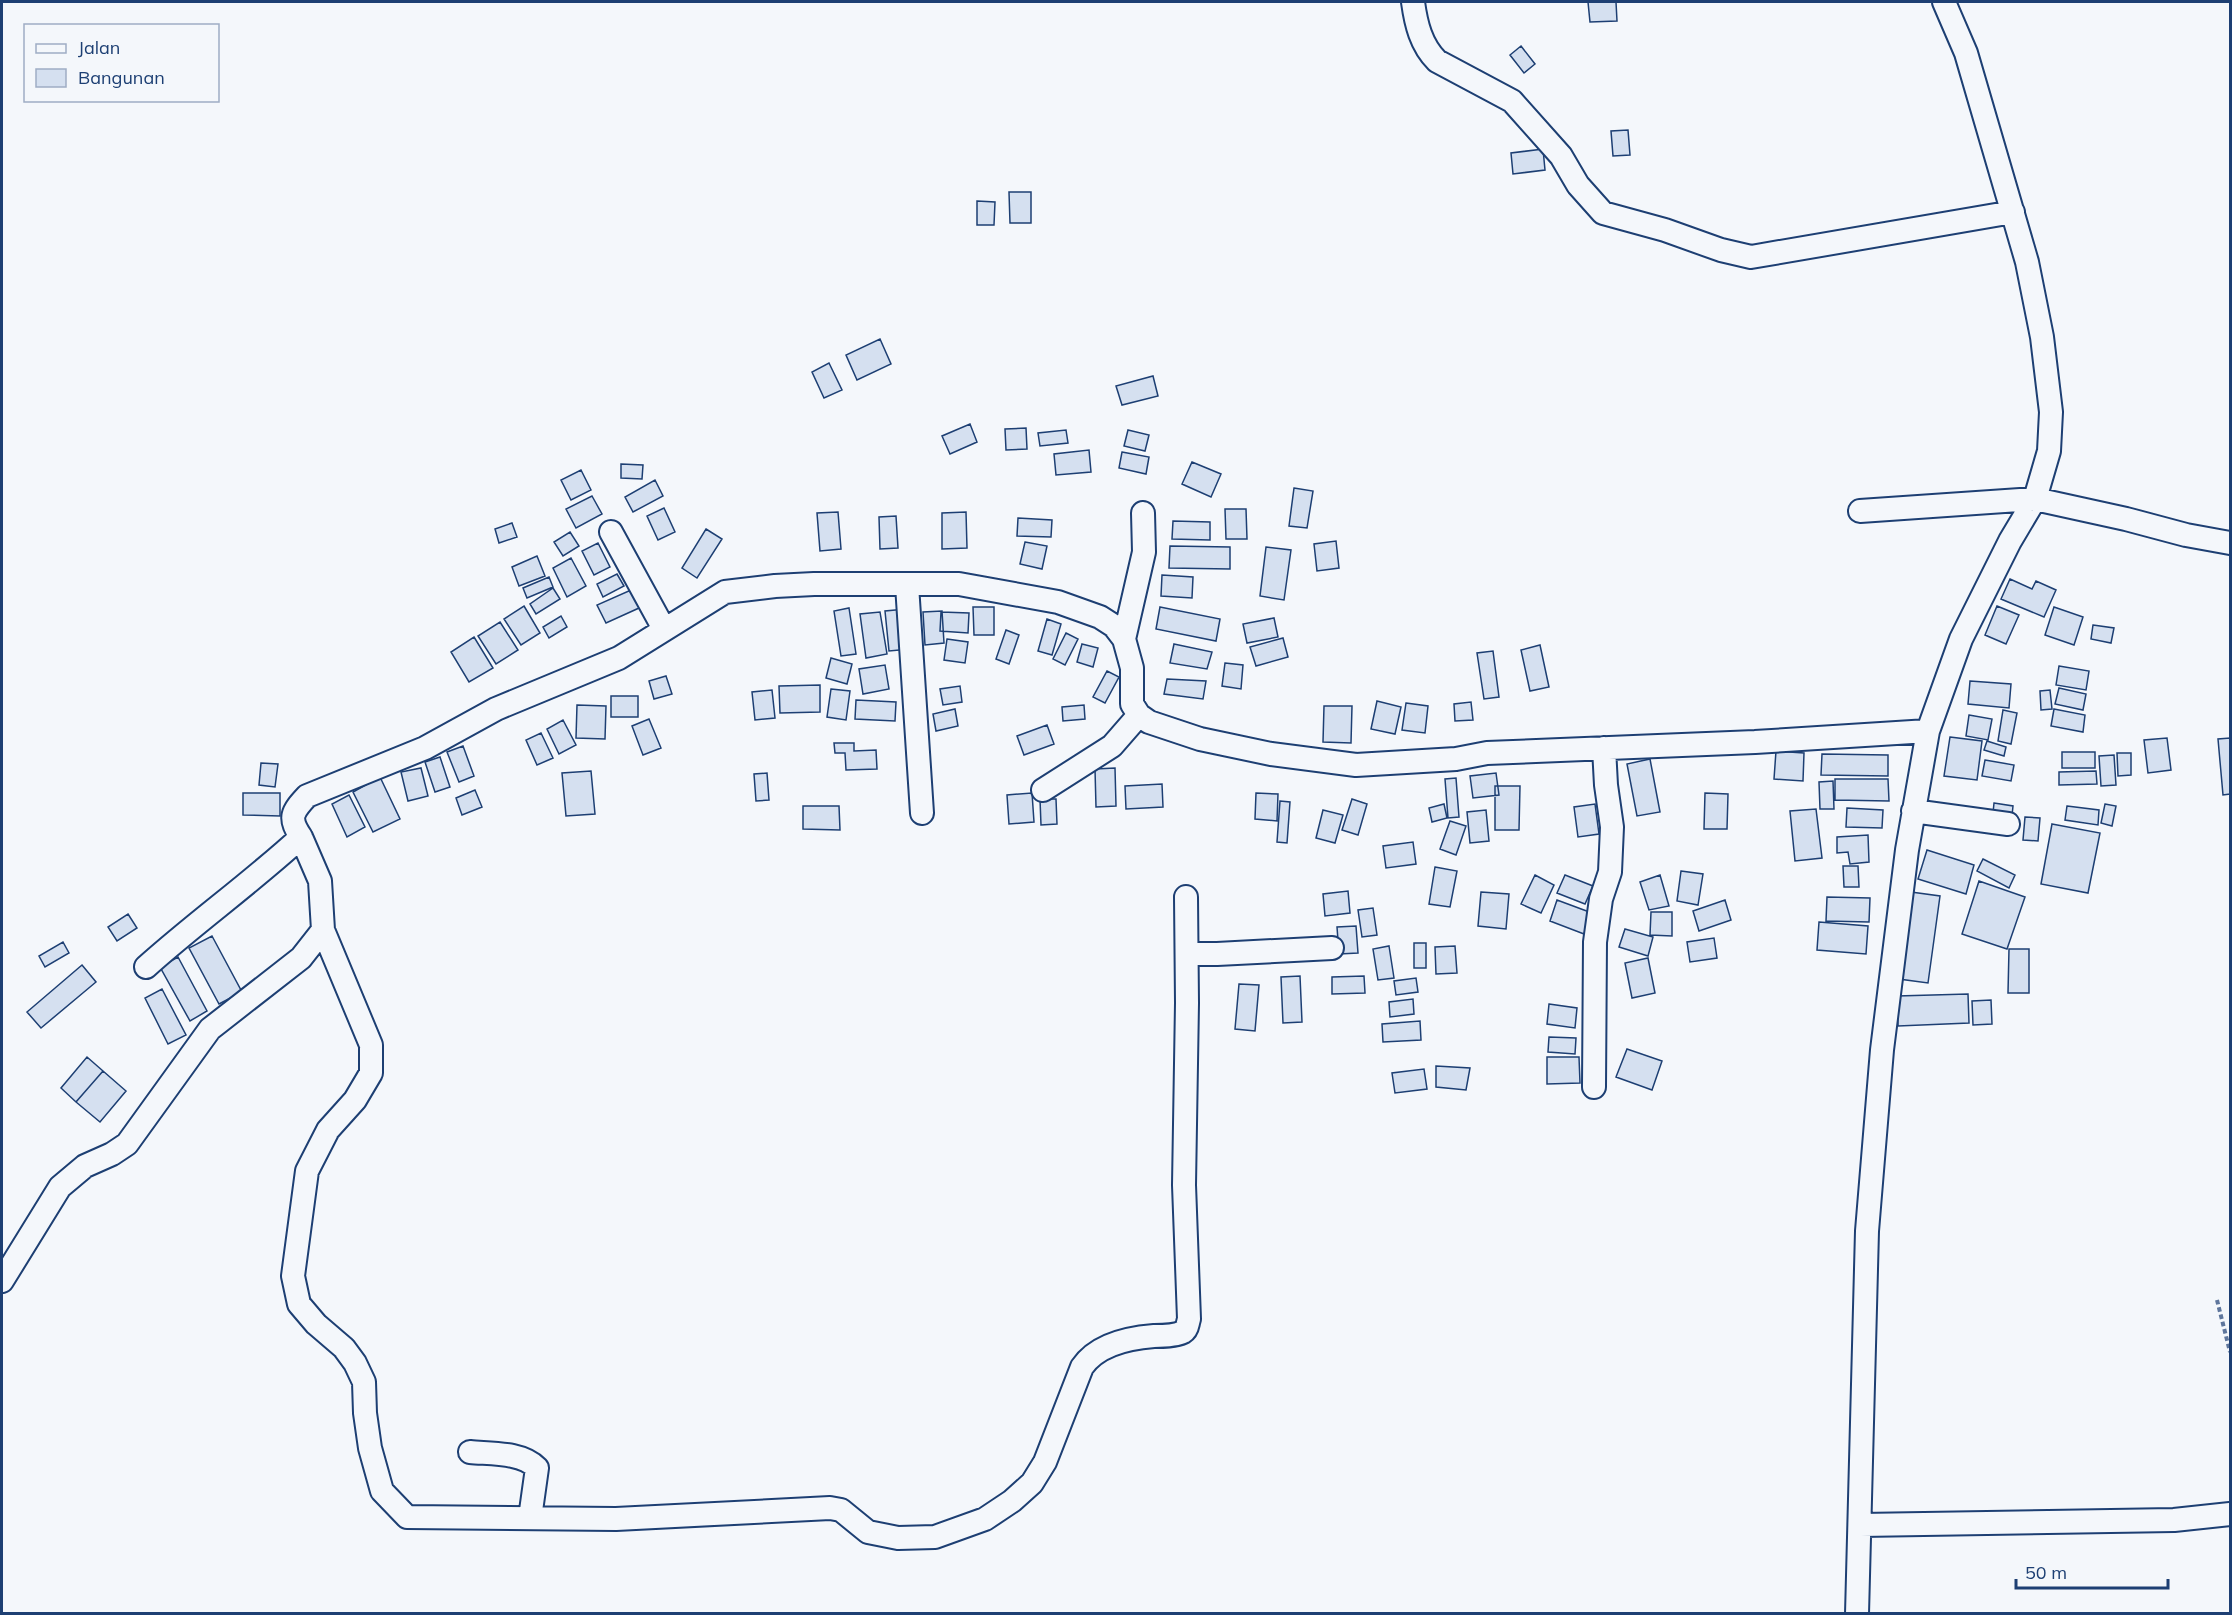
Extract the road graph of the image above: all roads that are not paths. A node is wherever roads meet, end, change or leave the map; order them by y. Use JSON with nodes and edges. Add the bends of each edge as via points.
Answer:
{"nodes":[{"id":1,"x":1413,"y":2,"type":"edge"},
{"id":2,"x":1944,"y":2,"type":"edge"},
{"id":3,"x":2013,"y":212,"type":"junction"},
{"id":4,"x":2035,"y":499,"type":"junction"},
{"id":5,"x":1860,"y":511,"type":"dead end"},
{"id":6,"x":1143,"y":513,"type":"dead end"},
{"id":7,"x":611,"y":532,"type":"dead end"},
{"id":8,"x":2230,"y":543,"type":"edge"},
{"id":9,"x":907,"y":585,"type":"junction"},
{"id":10,"x":664,"y":629,"type":"junction"},
{"id":11,"x":1124,"y":639,"type":"junction"},
{"id":12,"x":1139,"y":715,"type":"junction"},
{"id":13,"x":1928,"y":731,"type":"junction"},
{"id":14,"x":1604,"y":748,"type":"junction"},
{"id":15,"x":1043,"y":790,"type":"dead end"},
{"id":16,"x":1913,"y":812,"type":"junction"},
{"id":17,"x":922,"y":813,"type":"dead end"},
{"id":18,"x":2008,"y":824,"type":"dead end"},
{"id":19,"x":301,"y":837,"type":"junction"},
{"id":20,"x":1186,"y":897,"type":"dead end"},
{"id":21,"x":323,"y":930,"type":"junction"},
{"id":22,"x":1332,"y":948,"type":"dead end"},
{"id":23,"x":1187,"y":954,"type":"junction"},
{"id":24,"x":146,"y":968,"type":"dead end"},
{"id":25,"x":1593,"y":1087,"type":"dead end"},
{"id":26,"x":4,"y":1270,"type":"edge"},
{"id":27,"x":470,"y":1452,"type":"dead end"},
{"id":28,"x":2230,"y":1514,"type":"edge"},
{"id":29,"x":530,"y":1518,"type":"junction"},
{"id":30,"x":1861,"y":1525,"type":"junction"},
{"id":31,"x":1857,"y":1614,"type":"edge"}],
"edges":[{"from":1,"to":3,"type":"street","via":[[1428,52],[1473,82],[1512,101],[1561,156],[1603,213],[1751,257]]},
{"from":2,"to":3,"type":"street","via":[[1966,53]]},
{"from":3,"to":4,"type":"street","via":[[2042,337],[2051,412],[2049,450]]},
{"from":4,"to":5,"type":"street"},
{"from":4,"to":8,"type":"street"},
{"from":4,"to":13,"type":"street","via":[[1961,639]]},
{"from":6,"to":11,"type":"street","via":[[1144,552]]},
{"from":7,"to":10,"type":"street"},
{"from":9,"to":10,"type":"street","via":[[804,584],[725,592]]},
{"from":9,"to":11,"type":"street","via":[[960,584],[1058,602],[1100,617]]},
{"from":9,"to":17,"type":"street"},
{"from":10,"to":19,"type":"street","via":[[619,658],[496,709],[426,748],[307,796],[293,813],[293,825]]},
{"from":11,"to":12,"type":"street","via":[[1132,668],[1132,704]]},
{"from":12,"to":14,"type":"street","via":[[1157,726],[1200,740],[1356,765],[1456,759],[1487,753]]},
{"from":12,"to":15,"type":"street","via":[[1112,746]]},
{"from":13,"to":14,"type":"street"},
{"from":13,"to":16,"type":"street"},
{"from":14,"to":25,"type":"street","via":[[1612,827],[1610,872],[1601,899],[1596,942]]},
{"from":16,"to":18,"type":"street"},
{"from":16,"to":30,"type":"street","via":[[1873,1140],[1867,1231]]},
{"from":19,"to":21,"type":"street","via":[[320,880]]},
{"from":19,"to":24,"type":"street"},
{"from":20,"to":23,"type":"street"},
{"from":21,"to":26,"type":"street","via":[[301,958],[210,1029],[127,1144],[85,1166],[60,1187]]},
{"from":21,"to":29,"type":"street","via":[[372,1045],[371,1073],[355,1100],[328,1130],[307,1172],[293,1276],[299,1304],[355,1363],[364,1382],[370,1448],[382,1491],[407,1517]]},
{"from":22,"to":23,"type":"street"},
{"from":23,"to":29,"type":"street","via":[[1186,1329],[1180,1334],[1145,1337],[1100,1348],[1089,1356],[1046,1462],[1032,1483],[1012,1501],[985,1519],[935,1537],[916,1538],[868,1532],[841,1510],[830,1508],[616,1519]]},
{"from":27,"to":29,"type":"street","via":[[532,1462],[537,1468]]},
{"from":28,"to":30,"type":"street","via":[[2174,1520]]},
{"from":30,"to":31,"type":"street"}]}
